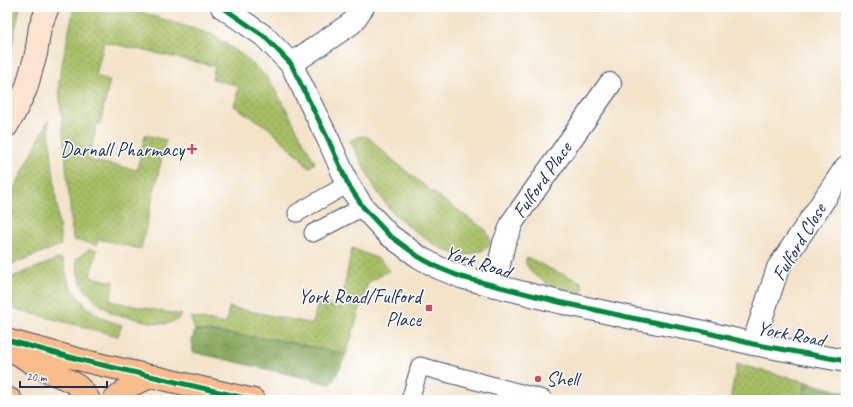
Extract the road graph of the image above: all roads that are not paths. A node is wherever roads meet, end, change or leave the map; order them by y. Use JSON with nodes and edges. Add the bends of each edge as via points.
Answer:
{"nodes":[{"id":1,"x":48,"y":7,"type":"edge"},
{"id":2,"x":222,"y":7,"type":"edge"},
{"id":3,"x":363,"y":7,"type":"edge"},
{"id":4,"x":291,"y":64,"type":"junction"},
{"id":5,"x":610,"y":84,"type":"dead end"},
{"id":6,"x":9,"y":117,"type":"edge"},
{"id":7,"x":846,"y":167,"type":"edge"},
{"id":8,"x":348,"y":184,"type":"junction"},
{"id":9,"x":363,"y":207,"type":"junction"},
{"id":10,"x":297,"y":213,"type":"dead end"},
{"id":11,"x":313,"y":233,"type":"dead end"},
{"id":12,"x":494,"y":286,"type":"junction"},
{"id":13,"x":7,"y":340,"type":"edge"},
{"id":14,"x":753,"y":344,"type":"junction"},
{"id":15,"x":7,"y":347,"type":"edge"},
{"id":16,"x":846,"y":361,"type":"edge"},
{"id":17,"x":152,"y":376,"type":"junction"},
{"id":18,"x":7,"y":398,"type":"edge"},
{"id":19,"x":11,"y":400,"type":"edge"},
{"id":20,"x":89,"y":400,"type":"edge"},
{"id":21,"x":114,"y":400,"type":"edge"},
{"id":22,"x":254,"y":400,"type":"edge"},
{"id":23,"x":410,"y":400,"type":"edge"},
{"id":24,"x":543,"y":400,"type":"edge"}],
"edges":[{"from":1,"to":6,"type":"main road","via":[[40,27],[36,54],[26,89]]},
{"from":2,"to":4,"type":"street","name":"York Road","via":[[264,36]]},
{"from":3,"to":4,"type":"street","via":[[352,23]]},
{"from":4,"to":8,"type":"street","name":"York Road"},
{"from":5,"to":12,"type":"street","name":"Fulford Place","via":[[513,221],[504,243]]},
{"from":7,"to":14,"type":"street","name":"Fulford Close","via":[[778,268]]},
{"from":8,"to":9,"type":"street","name":"York Road"},
{"from":8,"to":10,"type":"lane"},
{"from":9,"to":11,"type":"lane"},
{"from":9,"to":12,"type":"street","name":"York Road","via":[[389,235],[420,257],[460,277]]},
{"from":12,"to":14,"type":"street","name":"York Road"},
{"from":13,"to":17,"type":"highway"},
{"from":14,"to":16,"type":"street","name":"York Road"},
{"from":15,"to":20,"type":"highway","via":[[41,368],[70,380],[85,392]]},
{"from":17,"to":21,"type":"highway","via":[[130,386]]},
{"from":17,"to":22,"type":"highway"},
{"from":18,"to":19,"type":"highway"},
{"from":23,"to":24,"type":"lane","via":[[420,366]]}]}
